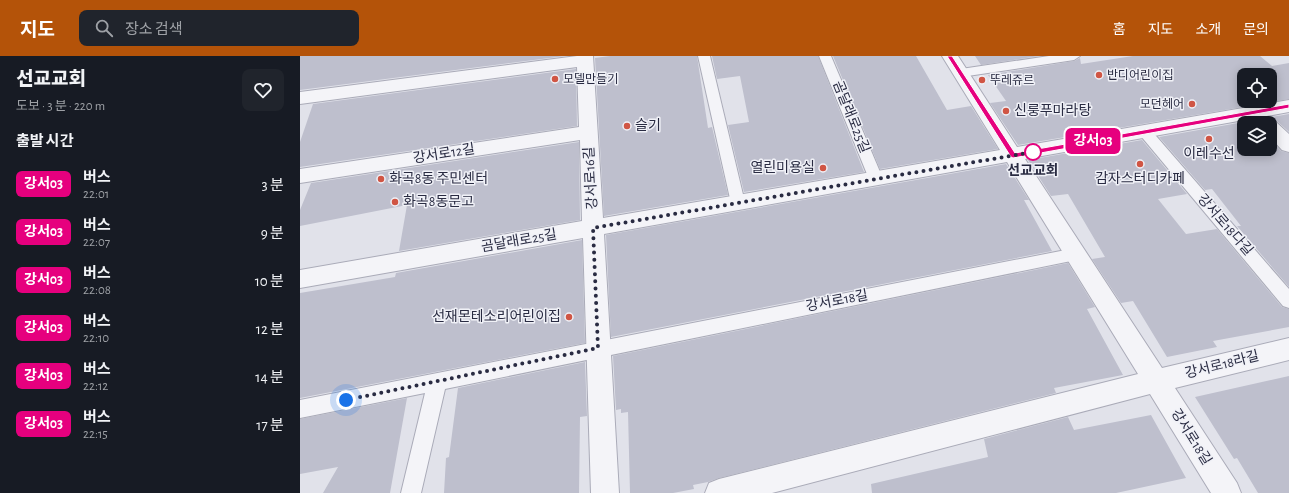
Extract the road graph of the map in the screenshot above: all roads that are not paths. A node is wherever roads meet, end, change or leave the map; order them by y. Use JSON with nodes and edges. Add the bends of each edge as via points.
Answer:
{"nodes":[{"id":1,"x":704,"y":56,"type":"edge"},
{"id":2,"x":825,"y":56,"type":"edge"},
{"id":3,"x":950,"y":56,"type":"edge"},
{"id":4,"x":1074,"y":56,"type":"edge"},
{"id":5,"x":585,"y":58,"type":"edge"},
{"id":6,"x":961,"y":73,"type":"junction"},
{"id":7,"x":300,"y":98,"type":"edge"},
{"id":8,"x":1289,"y":106,"type":"edge"},
{"id":9,"x":1266,"y":116,"type":"edge"},
{"id":10,"x":1237,"y":121,"type":"edge"},
{"id":11,"x":588,"y":132,"type":"junction"},
{"id":12,"x":1145,"y":132,"type":"junction"},
{"id":13,"x":1277,"y":133,"type":"edge"},
{"id":14,"x":1289,"y":145,"type":"edge"},
{"id":15,"x":1013,"y":155,"type":"junction"},
{"id":16,"x":300,"y":176,"type":"edge"},
{"id":17,"x":876,"y":179,"type":"junction"},
{"id":18,"x":738,"y":203,"type":"junction"},
{"id":19,"x":593,"y":228,"type":"junction"},
{"id":20,"x":1076,"y":254,"type":"junction"},
{"id":21,"x":300,"y":279,"type":"edge"},
{"id":22,"x":1289,"y":301,"type":"edge"},
{"id":23,"x":598,"y":348,"type":"junction"},
{"id":24,"x":1289,"y":349,"type":"edge"},
{"id":25,"x":1156,"y":381,"type":"junction"},
{"id":26,"x":438,"y":382,"type":"junction"},
{"id":27,"x":300,"y":409,"type":"edge"},
{"id":28,"x":411,"y":493,"type":"edge"},
{"id":29,"x":605,"y":493,"type":"edge"},
{"id":30,"x":719,"y":493,"type":"edge"},
{"id":31,"x":1227,"y":493,"type":"edge"}],
"edges":[{"from":1,"to":18,"type":"lane"},
{"from":2,"to":17,"type":"lane","name":"곰달래로25길"},
{"from":3,"to":6,"type":"street","name":"강서로18길"},
{"from":4,"to":6,"type":"lane"},
{"from":5,"to":7,"type":"street"},
{"from":5,"to":11,"type":"street","name":"강서로16길"},
{"from":6,"to":15,"type":"street","name":"강서로18길"},
{"from":8,"to":9,"type":"street"},
{"from":10,"to":12,"type":"street"},
{"from":11,"to":16,"type":"street","name":"강서로12길"},
{"from":11,"to":19,"type":"street","name":"강서로16길"},
{"from":12,"to":15,"type":"street"},
{"from":12,"to":22,"type":"lane","name":"강서로18다길"},
{"from":13,"to":14,"type":"street"},
{"from":15,"to":17,"type":"street","name":"곰달래로25길"},
{"from":15,"to":20,"type":"street","name":"강서로18길"},
{"from":17,"to":18,"type":"street","name":"곰달래로25길"},
{"from":18,"to":19,"type":"street","name":"곰달래로25길"},
{"from":19,"to":21,"type":"street","name":"곰달래로25길"},
{"from":19,"to":23,"type":"street","name":"강서로16길"},
{"from":20,"to":23,"type":"lane","name":"강서로18길"},
{"from":20,"to":25,"type":"street","name":"강서로18길"},
{"from":23,"to":26,"type":"lane"},
{"from":23,"to":29,"type":"street","name":"강서로16길"},
{"from":24,"to":25,"type":"street","name":"강서로18라길"},
{"from":25,"to":30,"type":"street"},
{"from":25,"to":31,"type":"street","name":"강서로18길"},
{"from":26,"to":27,"type":"lane"},
{"from":26,"to":28,"type":"lane"}]}
